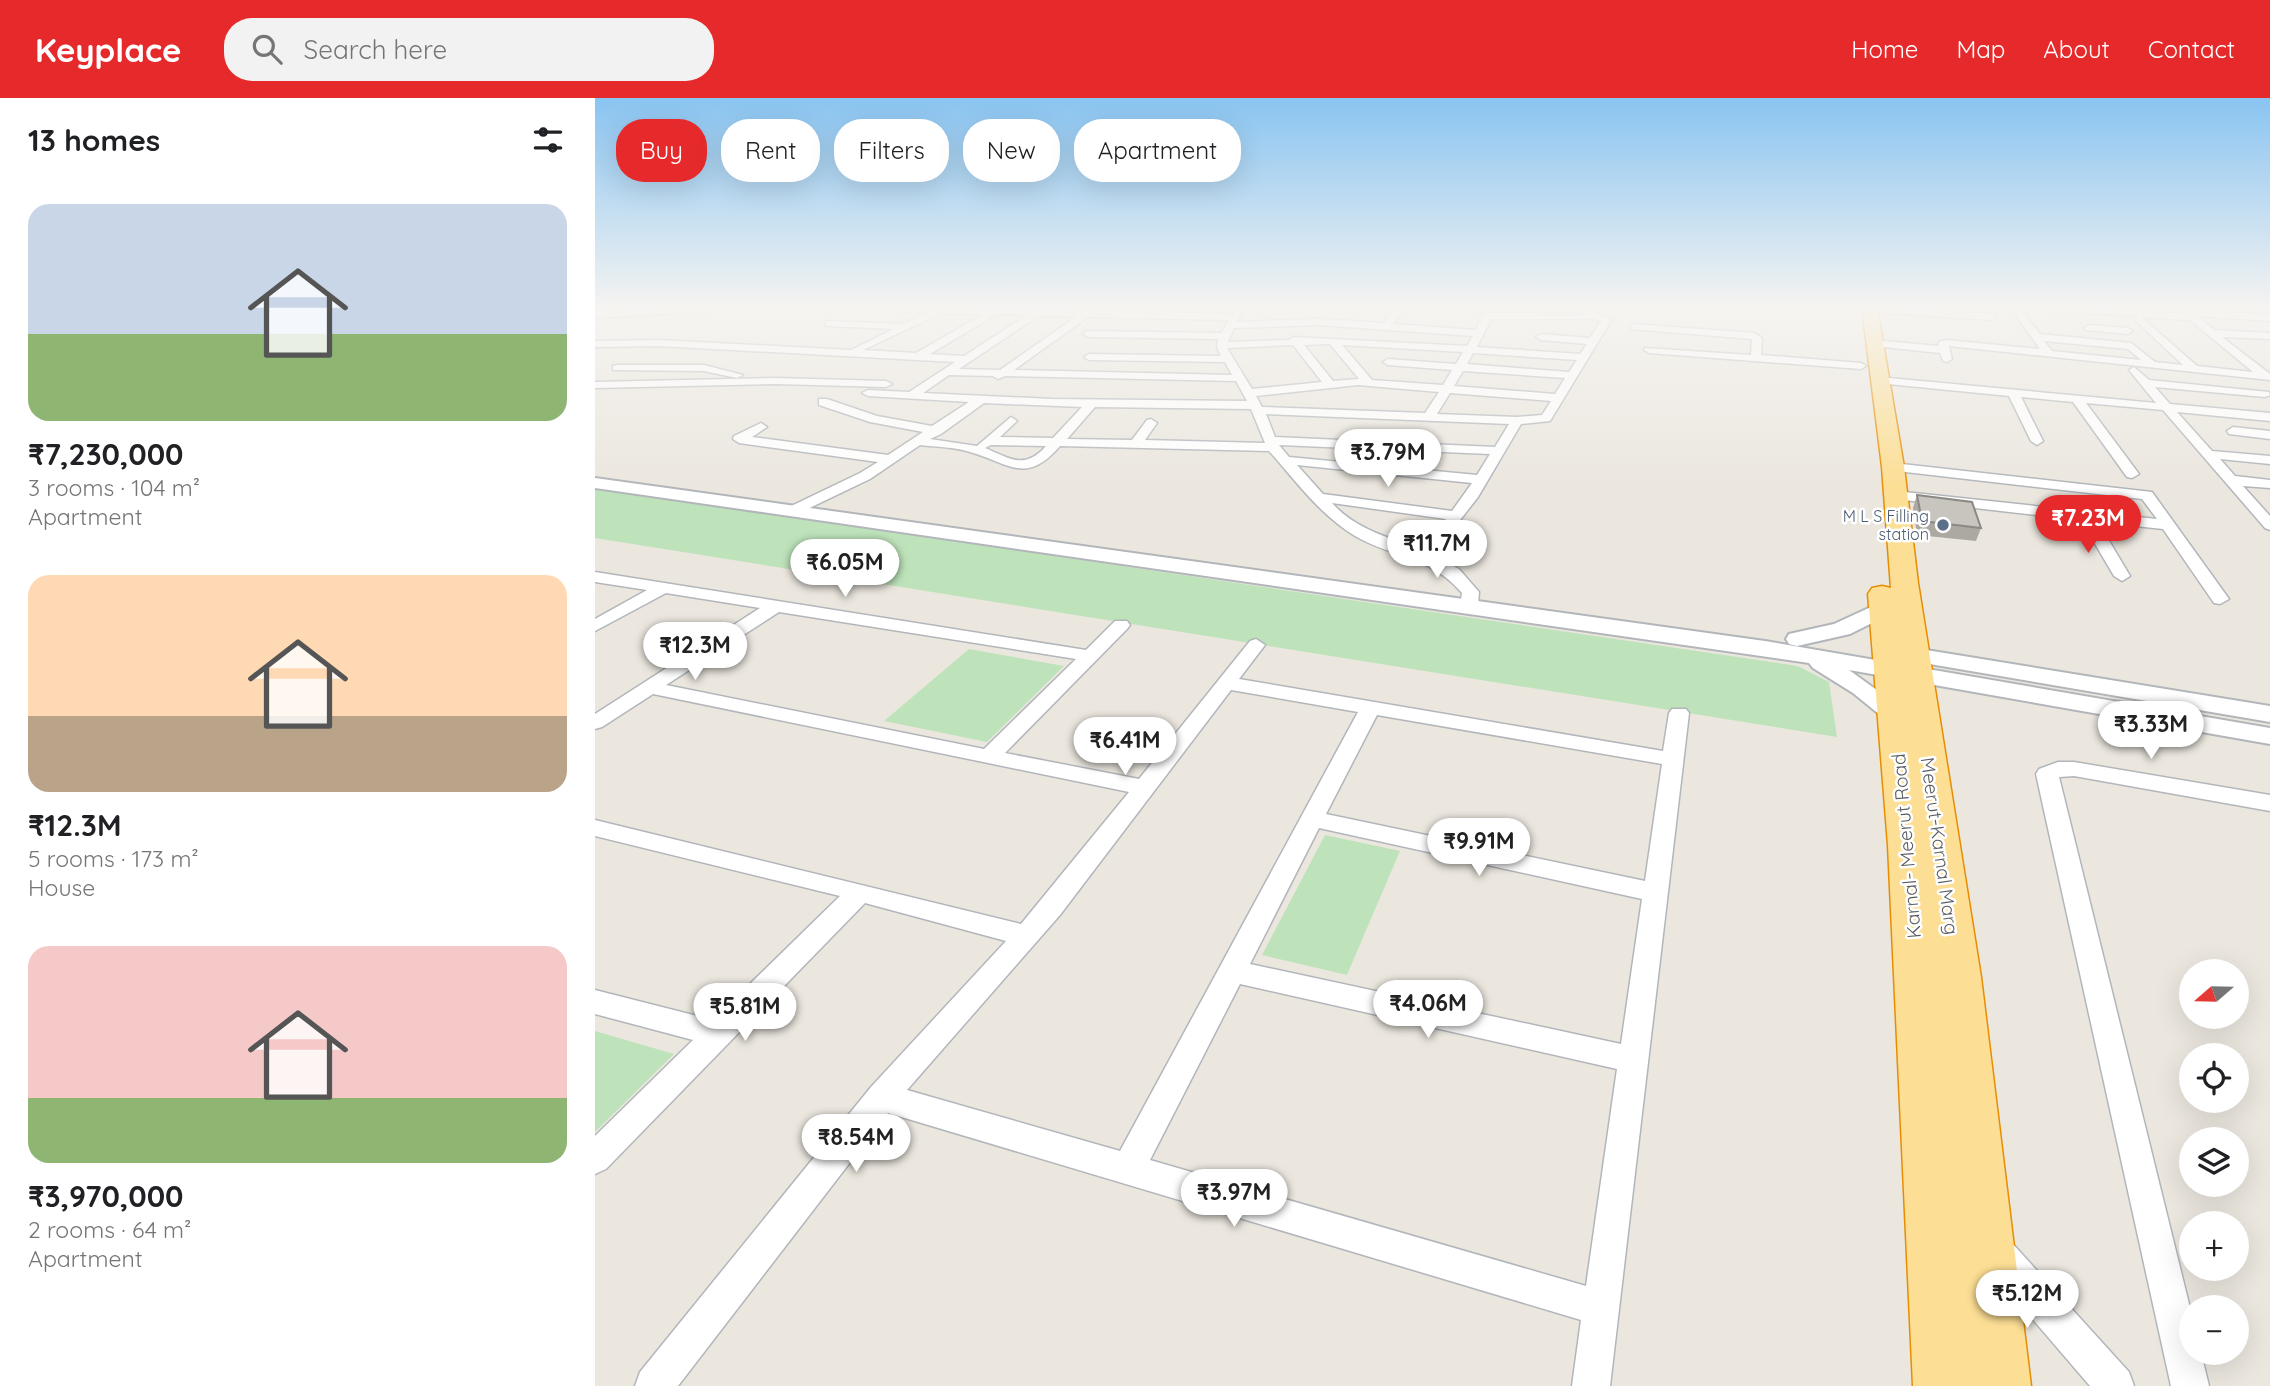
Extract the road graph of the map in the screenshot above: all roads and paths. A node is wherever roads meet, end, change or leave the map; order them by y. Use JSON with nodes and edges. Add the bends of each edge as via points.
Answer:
{"nodes":[{"id":1,"x":955,"y":367,"type":"edge"},
{"id":2,"x":1010,"y":367,"type":"edge"},
{"id":3,"x":1078,"y":367,"type":"edge"},
{"id":4,"x":1232,"y":367,"type":"edge"},
{"id":5,"x":1316,"y":367,"type":"edge"},
{"id":6,"x":1355,"y":367,"type":"edge"},
{"id":7,"x":1459,"y":367,"type":"edge"},
{"id":8,"x":1460,"y":367,"type":"edge"},
{"id":9,"x":1575,"y":367,"type":"edge"},
{"id":10,"x":1870,"y":367,"type":"edge"},
{"id":11,"x":1874,"y":367,"type":"edge"},
{"id":12,"x":1948,"y":367,"type":"edge"},
{"id":13,"x":2178,"y":367,"type":"edge"},
{"id":14,"x":617,"y":368,"type":"joint"},
{"id":15,"x":2194,"y":369,"type":"joint"},
{"id":16,"x":2134,"y":370,"type":"dead end"},
{"id":17,"x":947,"y":372,"type":"junction"},
{"id":18,"x":1000,"y":375,"type":"junction"},
{"id":19,"x":1570,"y":375,"type":"junction"},
{"id":20,"x":1068,"y":376,"type":"junction"},
{"id":21,"x":2268,"y":377,"type":"edge"},
{"id":22,"x":1238,"y":378,"type":"junction"},
{"id":23,"x":595,"y":379,"type":"edge"},
{"id":24,"x":760,"y":381,"type":"junction"},
{"id":25,"x":1329,"y":383,"type":"junction"},
{"id":26,"x":1369,"y":383,"type":"junction"},
{"id":27,"x":2146,"y":383,"type":"junction"},
{"id":28,"x":595,"y":385,"type":"edge"},
{"id":29,"x":926,"y":386,"type":"junction"},
{"id":30,"x":1445,"y":389,"type":"junction"},
{"id":31,"x":868,"y":393,"type":"dead end"},
{"id":32,"x":2013,"y":393,"type":"junction"},
{"id":33,"x":2265,"y":394,"type":"dead end"},
{"id":34,"x":910,"y":396,"type":"junction"},
{"id":35,"x":1557,"y":398,"type":"junction"},
{"id":36,"x":2077,"y":398,"type":"junction"},
{"id":37,"x":959,"y":399,"type":"junction"},
{"id":38,"x":980,"y":400,"type":"junction"},
{"id":39,"x":823,"y":402,"type":"dead end"},
{"id":40,"x":1254,"y":402,"type":"junction"},
{"id":41,"x":1091,"y":404,"type":"junction"},
{"id":42,"x":2165,"y":406,"type":"junction"},
{"id":43,"x":1430,"y":416,"type":"junction"},
{"id":44,"x":2270,"y":417,"type":"edge"},
{"id":45,"x":1011,"y":421,"type":"dead end"},
{"id":46,"x":1517,"y":421,"type":"junction"},
{"id":47,"x":1151,"y":423,"type":"dead end"},
{"id":48,"x":761,"y":427,"type":"dead end"},
{"id":49,"x":937,"y":431,"type":"junction"},
{"id":50,"x":2233,"y":431,"type":"dead end"},
{"id":51,"x":2270,"y":435,"type":"edge"},
{"id":52,"x":919,"y":441,"type":"junction"},
{"id":53,"x":990,"y":441,"type":"junction"},
{"id":54,"x":2037,"y":441,"type":"dead end"},
{"id":55,"x":1054,"y":443,"type":"junction"},
{"id":56,"x":1272,"y":444,"type":"junction"},
{"id":57,"x":1135,"y":445,"type":"junction"},
{"id":58,"x":975,"y":449,"type":"junction"},
{"id":59,"x":1499,"y":452,"type":"junction"},
{"id":60,"x":2206,"y":454,"type":"junction"},
{"id":61,"x":889,"y":459,"type":"junction"},
{"id":62,"x":1283,"y":460,"type":"junction"},
{"id":63,"x":2270,"y":460,"type":"edge"},
{"id":64,"x":595,"y":469,"type":"edge"},
{"id":65,"x":2132,"y":474,"type":"dead end"},
{"id":66,"x":1481,"y":480,"type":"junction"},
{"id":67,"x":2229,"y":480,"type":"junction"},
{"id":68,"x":1894,"y":481,"type":"junction"},
{"id":69,"x":595,"y":483,"type":"edge"},
{"id":70,"x":2270,"y":484,"type":"edge"},
{"id":71,"x":1316,"y":497,"type":"junction"},
{"id":72,"x":812,"y":500,"type":"junction"},
{"id":73,"x":792,"y":511,"type":"junction"},
{"id":74,"x":1456,"y":516,"type":"junction"},
{"id":75,"x":2086,"y":516,"type":"junction"},
{"id":76,"x":2267,"y":518,"type":"edge"},
{"id":77,"x":2167,"y":525,"type":"junction"},
{"id":78,"x":1424,"y":556,"type":"junction"},
{"id":79,"x":2122,"y":576,"type":"dead end"},
{"id":80,"x":595,"y":578,"type":"edge"},
{"id":81,"x":662,"y":589,"type":"junction"},
{"id":82,"x":1470,"y":599,"type":"junction"},
{"id":83,"x":2220,"y":599,"type":"dead end"},
{"id":84,"x":773,"y":607,"type":"junction"},
{"id":85,"x":1884,"y":608,"type":"junction"},
{"id":86,"x":1121,"y":625,"type":"dead end"},
{"id":87,"x":595,"y":626,"type":"edge"},
{"id":88,"x":1256,"y":645,"type":"dead end"},
{"id":89,"x":1799,"y":646,"type":"junction"},
{"id":90,"x":1090,"y":656,"type":"junction"},
{"id":91,"x":1902,"y":662,"type":"junction"},
{"id":92,"x":1226,"y":683,"type":"junction"},
{"id":93,"x":650,"y":688,"type":"junction"},
{"id":94,"x":1370,"y":708,"type":"junction"},
{"id":95,"x":1679,"y":713,"type":"dead end"},
{"id":96,"x":1894,"y":714,"type":"junction"},
{"id":97,"x":2270,"y":714,"type":"edge"},
{"id":98,"x":595,"y":723,"type":"edge"},
{"id":99,"x":2270,"y":736,"type":"edge"},
{"id":100,"x":989,"y":756,"type":"junction"},
{"id":101,"x":1673,"y":758,"type":"junction"},
{"id":102,"x":1145,"y":788,"type":"junction"},
{"id":103,"x":2270,"y":803,"type":"edge"},
{"id":104,"x":1312,"y":819,"type":"junction"},
{"id":105,"x":595,"y":828,"type":"edge"},
{"id":106,"x":860,"y":892,"type":"junction"},
{"id":107,"x":1655,"y":893,"type":"junction"},
{"id":108,"x":1027,"y":936,"type":"junction"},
{"id":109,"x":1232,"y":971,"type":"junction"},
{"id":110,"x":595,"y":1002,"type":"edge"},
{"id":111,"x":718,"y":1034,"type":"junction"},
{"id":112,"x":1634,"y":1060,"type":"junction"},
{"id":113,"x":882,"y":1097,"type":"junction"},
{"id":114,"x":595,"y":1158,"type":"edge"},
{"id":115,"x":1128,"y":1169,"type":"junction"},
{"id":116,"x":1983,"y":1237,"type":"junction"},
{"id":117,"x":1601,"y":1308,"type":"junction"},
{"id":118,"x":654,"y":1386,"type":"edge"},
{"id":119,"x":1591,"y":1386,"type":"edge"},
{"id":120,"x":1945,"y":1386,"type":"edge"},
{"id":121,"x":1999,"y":1386,"type":"edge"},
{"id":122,"x":2115,"y":1386,"type":"edge"},
{"id":123,"x":2190,"y":1386,"type":"edge"}],
"edges":[{"from":1,"to":17,"type":"street"},
{"from":2,"to":18,"type":"street"},
{"from":3,"to":20,"type":"street"},
{"from":4,"to":22,"type":"street"},
{"from":5,"to":25,"type":"street"},
{"from":6,"to":26,"type":"street"},
{"from":7,"to":30,"type":"street"},
{"from":8,"to":19,"type":"street"},
{"from":9,"to":19,"type":"street"},
{"from":10,"to":85,"type":"highway","name":"Karnal- Meerut Road"},
{"from":11,"to":68,"type":"highway","name":"Meerut-Karnal Marg"},
{"from":12,"to":32,"type":"street"},
{"from":13,"to":15,"type":"street"},
{"from":14,"to":23,"type":"street"},
{"from":14,"to":24,"type":"street","via":[[704,368]]},
{"from":15,"to":21,"type":"street"},
{"from":16,"to":27,"type":"street"},
{"from":17,"to":18,"type":"street"},
{"from":17,"to":29,"type":"street"},
{"from":18,"to":20,"type":"street"},
{"from":18,"to":37,"type":"street"},
{"from":19,"to":35,"type":"street"},
{"from":20,"to":22,"type":"street"},
{"from":22,"to":40,"type":"street"},
{"from":24,"to":28,"type":"street"},
{"from":24,"to":29,"type":"street"},
{"from":25,"to":26,"type":"street"},
{"from":25,"to":40,"type":"street"},
{"from":26,"to":30,"type":"street"},
{"from":27,"to":33,"type":"street"},
{"from":27,"to":42,"type":"street"},
{"from":29,"to":34,"type":"street"},
{"from":30,"to":35,"type":"street"},
{"from":30,"to":43,"type":"street"},
{"from":31,"to":34,"type":"street"},
{"from":32,"to":36,"type":"street"},
{"from":32,"to":54,"type":"street"},
{"from":34,"to":37,"type":"street"},
{"from":35,"to":46,"type":"street","via":[[1545,419]]},
{"from":36,"to":42,"type":"street"},
{"from":36,"to":65,"type":"street"},
{"from":37,"to":38,"type":"street"},
{"from":38,"to":41,"type":"street"},
{"from":38,"to":49,"type":"street"},
{"from":39,"to":49,"type":"street","via":[[874,419]]},
{"from":40,"to":41,"type":"street"},
{"from":40,"to":43,"type":"street"},
{"from":40,"to":56,"type":"street"},
{"from":41,"to":55,"type":"street"},
{"from":42,"to":44,"type":"street"},
{"from":42,"to":60,"type":"street"},
{"from":43,"to":46,"type":"street"},
{"from":45,"to":53,"type":"street"},
{"from":46,"to":59,"type":"street"},
{"from":47,"to":57,"type":"street"},
{"from":48,"to":61,"type":"street","via":[[739,439]]},
{"from":49,"to":52,"type":"street"},
{"from":50,"to":51,"type":"street"},
{"from":52,"to":58,"type":"street"},
{"from":52,"to":61,"type":"street"},
{"from":53,"to":55,"type":"street"},
{"from":53,"to":58,"type":"street"},
{"from":55,"to":57,"type":"street"},
{"from":55,"to":58,"type":"street","via":[[1042,459],[1027,465]]},
{"from":56,"to":57,"type":"street"},
{"from":56,"to":59,"type":"street"},
{"from":56,"to":62,"type":"street"},
{"from":59,"to":66,"type":"street"},
{"from":60,"to":63,"type":"street"},
{"from":60,"to":67,"type":"street"},
{"from":61,"to":72,"type":"street","via":[[865,476]]},
{"from":62,"to":66,"type":"street"},
{"from":62,"to":71,"type":"street"},
{"from":64,"to":72,"type":"street"},
{"from":66,"to":74,"type":"street"},
{"from":67,"to":70,"type":"street"},
{"from":67,"to":76,"type":"street"},
{"from":68,"to":75,"type":"street"},
{"from":68,"to":77,"type":"street","via":[[2137,493],[2149,497]]},
{"from":68,"to":91,"type":"highway","name":"Meerut-Karnal Marg"},
{"from":69,"to":73,"type":"street"},
{"from":71,"to":74,"type":"street"},
{"from":71,"to":78,"type":"street","via":[[1347,526]]},
{"from":72,"to":73,"type":"street"},
{"from":72,"to":82,"type":"street"},
{"from":73,"to":82,"type":"street","via":[[1207,572]]},
{"from":74,"to":78,"type":"street"},
{"from":75,"to":77,"type":"street"},
{"from":75,"to":79,"type":"street"},
{"from":77,"to":83,"type":"street"},
{"from":78,"to":82,"type":"street","via":[[1454,572]]},
{"from":80,"to":81,"type":"street"},
{"from":81,"to":84,"type":"street"},
{"from":81,"to":87,"type":"street"},
{"from":82,"to":89,"type":"street"},
{"from":84,"to":90,"type":"street"},
{"from":84,"to":93,"type":"street"},
{"from":85,"to":89,"type":"street","via":[[1863,622]]},
{"from":85,"to":91,"type":"highway","name":"Karnal- Meerut Road"},
{"from":86,"to":90,"type":"street"},
{"from":88,"to":92,"type":"street"},
{"from":89,"to":91,"type":"street"},
{"from":89,"to":96,"type":"street"},
{"from":90,"to":100,"type":"street"},
{"from":91,"to":96,"type":"highway","name":"Karnal- Meerut Road"},
{"from":91,"to":97,"type":"street"},
{"from":91,"to":99,"type":"street"},
{"from":91,"to":116,"type":"highway","name":"Meerut-Karnal Marg","via":[[1958,977]]},
{"from":92,"to":94,"type":"street"},
{"from":92,"to":102,"type":"street"},
{"from":93,"to":98,"type":"street"},
{"from":93,"to":100,"type":"street"},
{"from":94,"to":101,"type":"street"},
{"from":94,"to":104,"type":"street"},
{"from":95,"to":101,"type":"street"},
{"from":96,"to":120,"type":"highway","name":"Karnal- Meerut Road","via":[[1909,858]]},
{"from":100,"to":102,"type":"street"},
{"from":101,"to":107,"type":"street"},
{"from":102,"to":108,"type":"street"},
{"from":103,"to":123,"type":"street","via":[[2074,769],[2047,774]]},
{"from":104,"to":107,"type":"street"},
{"from":104,"to":109,"type":"street"},
{"from":105,"to":106,"type":"street"},
{"from":106,"to":108,"type":"street"},
{"from":106,"to":111,"type":"street"},
{"from":107,"to":112,"type":"street"},
{"from":108,"to":113,"type":"street"},
{"from":109,"to":112,"type":"street"},
{"from":109,"to":115,"type":"street"},
{"from":110,"to":111,"type":"street"},
{"from":111,"to":114,"type":"street"},
{"from":112,"to":117,"type":"street"},
{"from":113,"to":115,"type":"street"},
{"from":113,"to":118,"type":"street"},
{"from":115,"to":117,"type":"street"},
{"from":116,"to":121,"type":"highway","name":"Meerut-Karnal Marg"},
{"from":116,"to":122,"type":"street"},
{"from":117,"to":119,"type":"street"}]}
